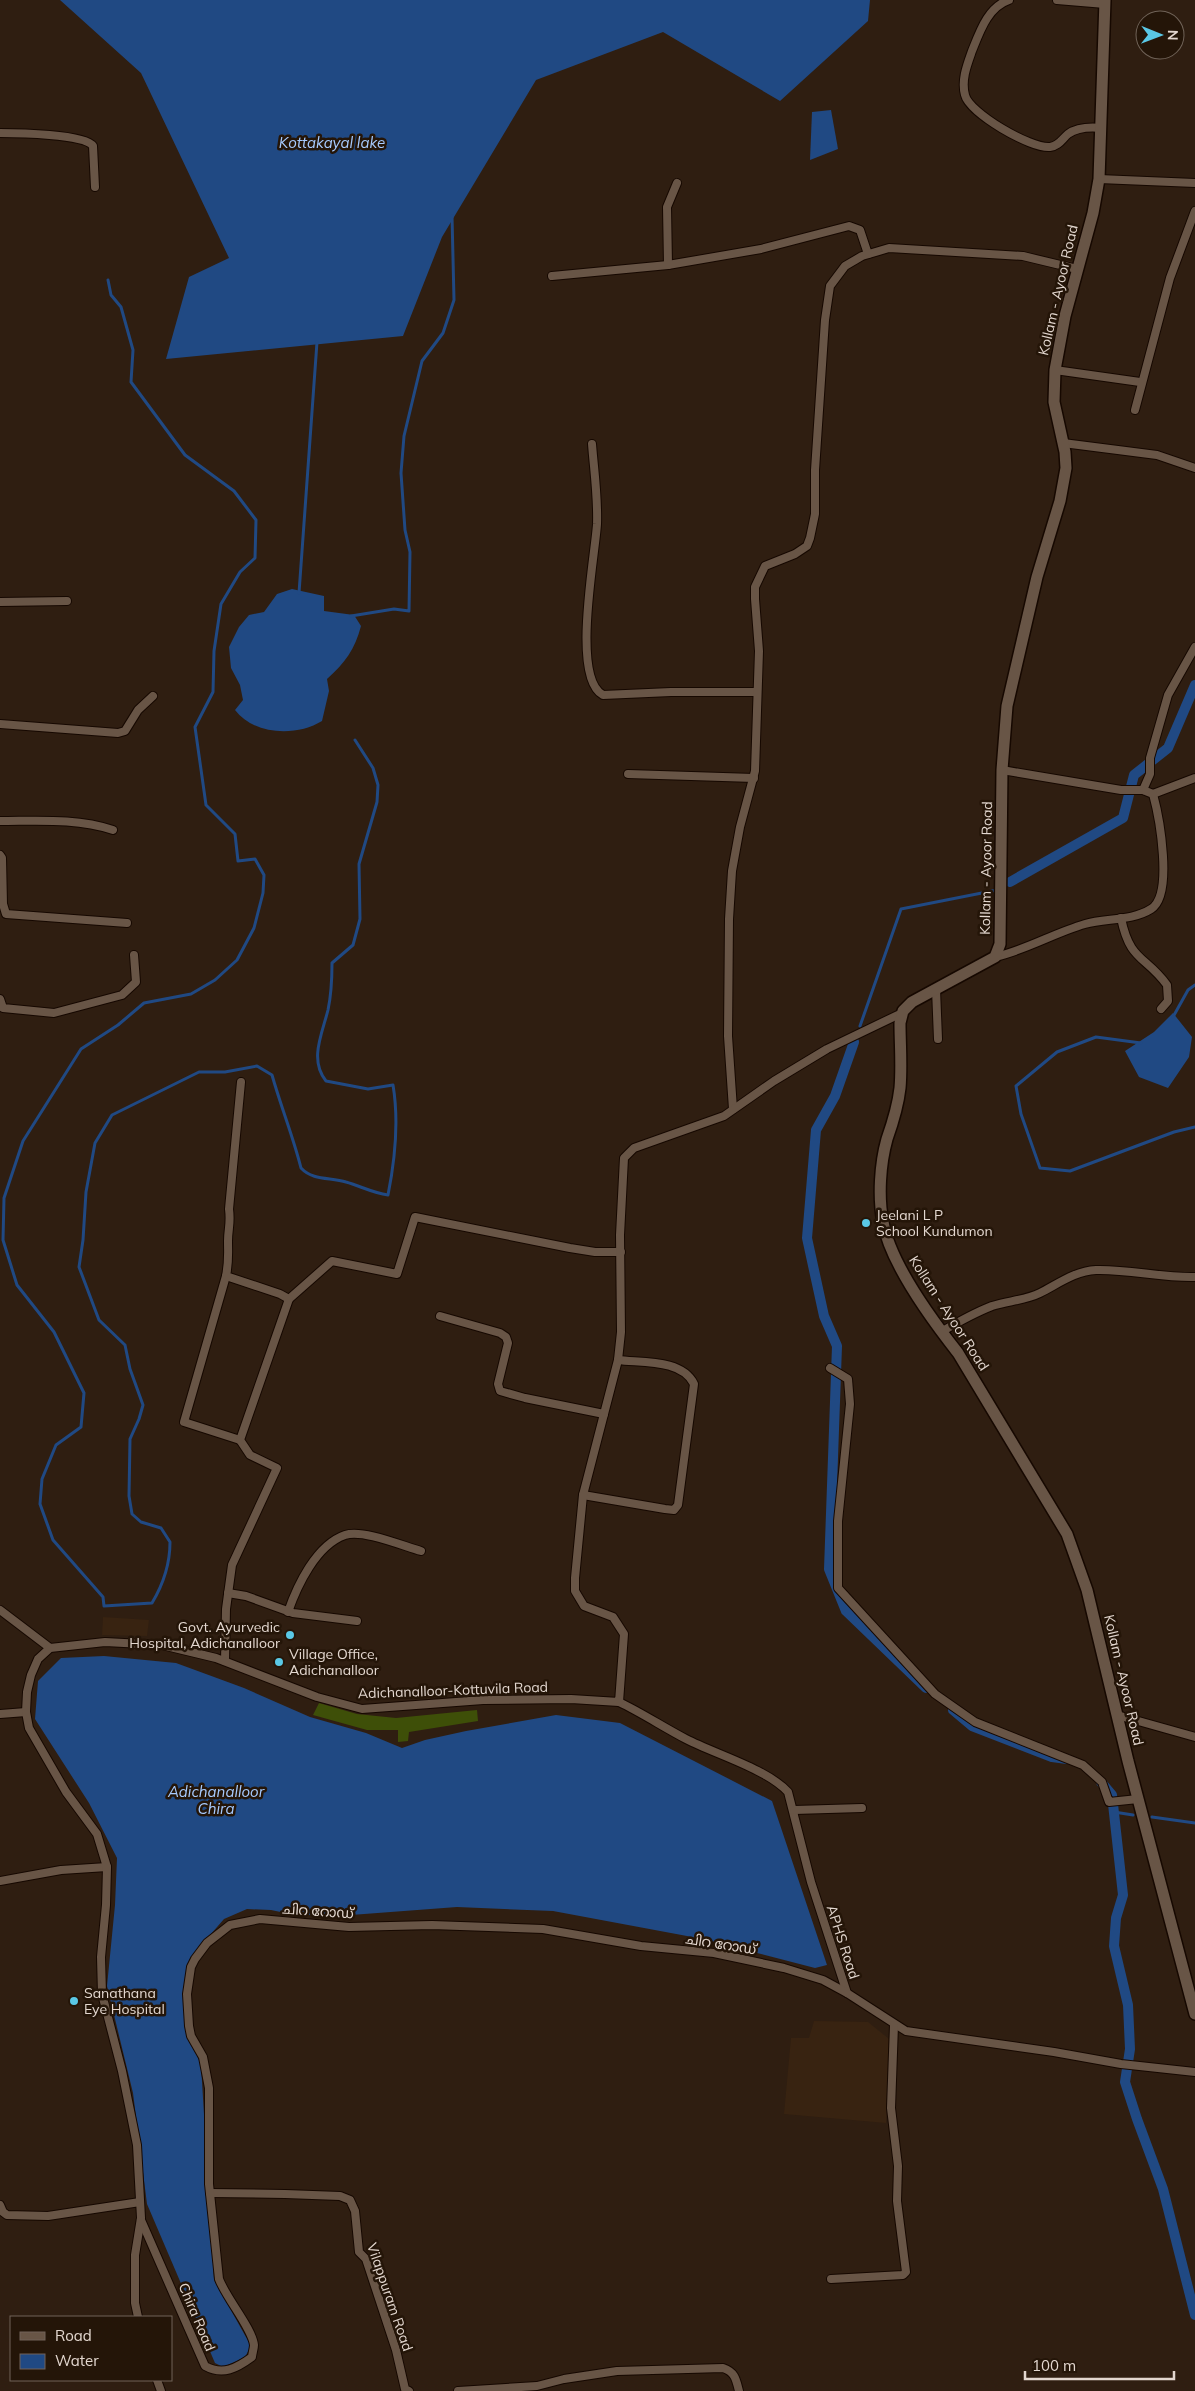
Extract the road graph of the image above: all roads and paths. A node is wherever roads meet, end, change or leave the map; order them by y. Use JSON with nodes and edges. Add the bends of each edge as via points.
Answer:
{"nodes":[{"id":1,"x":1008,"y":0,"type":"edge"},
{"id":2,"x":1057,"y":0,"type":"edge"},
{"id":3,"x":1105,"y":2,"type":"edge"},
{"id":4,"x":1101,"y":128,"type":"junction"},
{"id":5,"x":0,"y":133,"type":"edge"},
{"id":6,"x":1098,"y":179,"type":"junction"},
{"id":7,"x":676,"y":183,"type":"dead end"},
{"id":8,"x":1195,"y":183,"type":"edge"},
{"id":9,"x":95,"y":187,"type":"dead end"},
{"id":10,"x":1195,"y":211,"type":"edge"},
{"id":11,"x":868,"y":254,"type":"junction"},
{"id":12,"x":668,"y":265,"type":"junction"},
{"id":13,"x":1076,"y":269,"type":"junction"},
{"id":14,"x":552,"y":276,"type":"dead end"},
{"id":15,"x":1055,"y":370,"type":"junction"},
{"id":16,"x":1140,"y":382,"type":"junction"},
{"id":17,"x":1135,"y":410,"type":"dead end"},
{"id":18,"x":1063,"y":443,"type":"junction"},
{"id":19,"x":592,"y":444,"type":"dead end"},
{"id":20,"x":1195,"y":468,"type":"edge"},
{"id":21,"x":67,"y":601,"type":"dead end"},
{"id":22,"x":0,"y":602,"type":"edge"},
{"id":23,"x":1195,"y":648,"type":"edge"},
{"id":24,"x":756,"y":692,"type":"junction"},
{"id":25,"x":153,"y":696,"type":"dead end"},
{"id":26,"x":0,"y":724,"type":"edge"},
{"id":27,"x":1002,"y":770,"type":"junction"},
{"id":28,"x":628,"y":774,"type":"dead end"},
{"id":29,"x":754,"y":778,"type":"junction"},
{"id":30,"x":1195,"y":778,"type":"edge"},
{"id":31,"x":1143,"y":790,"type":"junction"},
{"id":32,"x":1153,"y":794,"type":"junction"},
{"id":33,"x":0,"y":821,"type":"edge"},
{"id":34,"x":113,"y":830,"type":"dead end"},
{"id":35,"x":0,"y":855,"type":"edge"},
{"id":36,"x":1121,"y":918,"type":"junction"},
{"id":37,"x":127,"y":923,"type":"dead end"},
{"id":38,"x":134,"y":955,"type":"dead end"},
{"id":39,"x":995,"y":957,"type":"junction"},
{"id":40,"x":936,"y":989,"type":"junction"},
{"id":41,"x":0,"y":999,"type":"edge"},
{"id":42,"x":1161,"y":1010,"type":"dead end"},
{"id":43,"x":902,"y":1013,"type":"junction"},
{"id":44,"x":938,"y":1039,"type":"dead end"},
{"id":45,"x":241,"y":1082,"type":"dead end"},
{"id":46,"x":733,"y":1109,"type":"junction"},
{"id":47,"x":621,"y":1252,"type":"junction"},
{"id":48,"x":226,"y":1276,"type":"junction"},
{"id":49,"x":1195,"y":1277,"type":"edge"},
{"id":50,"x":289,"y":1299,"type":"junction"},
{"id":51,"x":440,"y":1316,"type":"dead end"},
{"id":52,"x":941,"y":1332,"type":"junction"},
{"id":53,"x":618,"y":1360,"type":"junction"},
{"id":54,"x":830,"y":1368,"type":"dead end"},
{"id":55,"x":604,"y":1414,"type":"junction"},
{"id":56,"x":240,"y":1440,"type":"junction"},
{"id":57,"x":583,"y":1495,"type":"junction"},
{"id":58,"x":421,"y":1551,"type":"dead end"},
{"id":59,"x":228,"y":1593,"type":"junction"},
{"id":60,"x":0,"y":1610,"type":"edge"},
{"id":61,"x":288,"y":1612,"type":"junction"},
{"id":62,"x":357,"y":1621,"type":"dead end"},
{"id":63,"x":50,"y":1648,"type":"junction"},
{"id":64,"x":225,"y":1661,"type":"junction"},
{"id":65,"x":619,"y":1702,"type":"junction"},
{"id":66,"x":26,"y":1712,"type":"junction"},
{"id":67,"x":0,"y":1714,"type":"edge"},
{"id":68,"x":1117,"y":1716,"type":"junction"},
{"id":69,"x":1195,"y":1736,"type":"edge"},
{"id":70,"x":1138,"y":1799,"type":"junction"},
{"id":71,"x":862,"y":1808,"type":"dead end"},
{"id":72,"x":794,"y":1810,"type":"junction"},
{"id":73,"x":107,"y":1867,"type":"junction"},
{"id":74,"x":0,"y":1881,"type":"edge"},
{"id":75,"x":847,"y":1993,"type":"junction"},
{"id":76,"x":1195,"y":2014,"type":"edge"},
{"id":77,"x":894,"y":2025,"type":"junction"},
{"id":78,"x":1195,"y":2072,"type":"edge"},
{"id":79,"x":210,"y":2193,"type":"junction"},
{"id":80,"x":140,"y":2202,"type":"junction"},
{"id":81,"x":0,"y":2204,"type":"edge"},
{"id":82,"x":141,"y":2218,"type":"junction"},
{"id":83,"x":832,"y":2279,"type":"dead end"},
{"id":84,"x":138,"y":2316,"type":"edge"},
{"id":85,"x":254,"y":2345,"type":"joint"},
{"id":86,"x":409,"y":2391,"type":"edge"},
{"id":87,"x":458,"y":2391,"type":"edge"},
{"id":88,"x":739,"y":2391,"type":"edge"}],
"edges":[{"from":1,"to":4,"type":"street","via":[[999,3],[985,20],[963,81],[965,97],[975,110],[999,127],[1040,146],[1060,143],[1081,128]]},
{"from":2,"to":3,"type":"street"},
{"from":3,"to":4,"type":"main road","name":"Kollam - Ayoor Road"},
{"from":4,"to":6,"type":"main road","name":"Kollam - Ayoor Road"},
{"from":5,"to":9,"type":"street","via":[[72,137],[90,143],[93,146]]},
{"from":6,"to":8,"type":"street"},
{"from":6,"to":13,"type":"main road","name":"Kollam - Ayoor Road","via":[[1093,214]]},
{"from":7,"to":12,"type":"street","via":[[666,207]]},
{"from":10,"to":16,"type":"street","via":[[1170,278]]},
{"from":11,"to":12,"type":"street","via":[[860,230],[849,226],[761,249]]},
{"from":11,"to":13,"type":"street","via":[[890,248],[956,251],[1023,256]]},
{"from":11,"to":24,"type":"street","via":[[845,266],[830,286],[818,410],[815,514],[807,546],[765,566],[755,587]]},
{"from":12,"to":14,"type":"street"},
{"from":13,"to":15,"type":"main road","name":"Kollam - Ayoor Road"},
{"from":15,"to":16,"type":"street"},
{"from":15,"to":18,"type":"main road","name":"Kollam - Ayoor Road","via":[[1054,402]]},
{"from":16,"to":17,"type":"street"},
{"from":18,"to":20,"type":"street","via":[[1157,455]]},
{"from":18,"to":27,"type":"main road","name":"Kollam - Ayoor Road","via":[[1064,486],[1037,577],[1007,706]]},
{"from":19,"to":24,"type":"street","via":[[597,524],[586,624],[590,680],[596,691],[603,694]]},
{"from":21,"to":22,"type":"street"},
{"from":23,"to":31,"type":"street","via":[[1168,695]]},
{"from":24,"to":29,"type":"street"},
{"from":25,"to":26,"type":"street","via":[[138,710],[125,731],[118,733]]},
{"from":27,"to":31,"type":"street","via":[[1121,790]]},
{"from":27,"to":39,"type":"main road","name":"Kollam - Ayoor Road","via":[[1001,922],[1000,944]]},
{"from":28,"to":29,"type":"street"},
{"from":29,"to":46,"type":"street","via":[[732,871],[728,1036]]},
{"from":30,"to":32,"type":"street"},
{"from":31,"to":32,"type":"street"},
{"from":32,"to":36,"type":"street","via":[[1162,831],[1161,891],[1155,906]]},
{"from":33,"to":34,"type":"street","via":[[95,824]]},
{"from":35,"to":37,"type":"street","via":[[6,914]]},
{"from":36,"to":39,"type":"street","via":[[1086,924],[1011,954]]},
{"from":36,"to":42,"type":"street","via":[[1131,950],[1167,986],[1168,1001]]},
{"from":38,"to":41,"type":"street","via":[[136,982],[122,995],[54,1013],[3,1008]]},
{"from":39,"to":40,"type":"main road"},
{"from":40,"to":43,"type":"main road","via":[[912,1002]]},
{"from":40,"to":44,"type":"street"},
{"from":43,"to":46,"type":"street","via":[[827,1048]]},
{"from":43,"to":52,"type":"main road","name":"Kollam - Ayoor Road","via":[[900,1088],[882,1174],[883,1223],[890,1248]]},
{"from":45,"to":48,"type":"street"},
{"from":46,"to":47,"type":"street","via":[[700,1126],[627,1152],[621,1172]]},
{"from":47,"to":50,"type":"street","via":[[570,1248],[415,1217],[397,1274],[332,1262]]},
{"from":47,"to":53,"type":"street"},
{"from":48,"to":50,"type":"street"},
{"from":48,"to":56,"type":"street","via":[[184,1422]]},
{"from":49,"to":52,"type":"street","via":[[1174,1278],[1114,1270],[1082,1272],[1039,1294],[992,1306]]},
{"from":50,"to":56,"type":"street"},
{"from":51,"to":55,"type":"street","via":[[506,1337],[508,1343],[498,1384],[500,1391]]},
{"from":52,"to":68,"type":"main road","name":"Kollam - Ayoor Road","via":[[958,1353],[1067,1534],[1087,1590]]},
{"from":53,"to":55,"type":"street"},
{"from":53,"to":57,"type":"street","via":[[679,1368],[690,1376],[694,1384],[678,1505],[674,1510]]},
{"from":54,"to":70,"type":"street","via":[[848,1380],[850,1404],[838,1521],[838,1588],[935,1694],[974,1722],[1083,1765],[1102,1782],[1109,1802]]},
{"from":55,"to":57,"type":"street"},
{"from":56,"to":59,"type":"street","via":[[250,1456],[277,1468],[232,1565]]},
{"from":57,"to":65,"type":"street","via":[[576,1544],[575,1591],[584,1606],[613,1617],[624,1634]]},
{"from":58,"to":61,"type":"street","via":[[366,1536],[345,1535],[317,1558],[297,1587]]},
{"from":59,"to":61,"type":"street","via":[[246,1596]]},
{"from":59,"to":64,"type":"street"},
{"from":60,"to":63,"type":"street"},
{"from":61,"to":62,"type":"street"},
{"from":63,"to":64,"type":"street","name":"Adichanalloor-Kottuvila Road","via":[[104,1642],[162,1645]]},
{"from":63,"to":66,"type":"street","via":[[38,1659],[31,1675]]},
{"from":64,"to":65,"type":"street","name":"Adichanalloor-Kottuvila Road","via":[[317,1697],[362,1709],[483,1700]]},
{"from":65,"to":72,"type":"street","name":"APHS Road","via":[[686,1739],[780,1782],[788,1792]]},
{"from":66,"to":67,"type":"street"},
{"from":66,"to":73,"type":"street","via":[[34,1739],[66,1792],[97,1834]]},
{"from":68,"to":69,"type":"street"},
{"from":68,"to":70,"type":"main road","name":"Kollam - Ayoor Road"},
{"from":70,"to":76,"type":"main road","name":"Kollam - Ayoor Road"},
{"from":71,"to":72,"type":"street"},
{"from":72,"to":75,"type":"street","name":"APHS Road","via":[[811,1882]]},
{"from":73,"to":74,"type":"street","via":[[62,1870]]},
{"from":73,"to":80,"type":"street","via":[[102,1994],[137,2145]]},
{"from":75,"to":77,"type":"street","name":"APHS Road"},
{"from":75,"to":79,"type":"street","name":"ചിറ റോഡ്","via":[[823,1980],[784,1968],[714,1953],[641,1946],[543,1929],[432,1925],[349,1927],[260,1920],[230,1924],[195,1959],[188,1980],[189,2026],[203,2057],[209,2088]]},
{"from":77,"to":78,"type":"street","name":"APHS Road","via":[[906,2031],[1132,2066]]},
{"from":77,"to":83,"type":"street","via":[[891,2108],[906,2272],[903,2275]]},
{"from":79,"to":85,"type":"street","name":"ചിറ റോഡ്","via":[[219,2279]]},
{"from":79,"to":86,"type":"street","name":"Vilappuram Road","via":[[304,2194],[340,2196],[350,2200],[355,2211],[359,2252],[366,2259]]},
{"from":80,"to":81,"type":"street","via":[[39,2216],[7,2215]]},
{"from":80,"to":82,"type":"street"},
{"from":82,"to":84,"type":"street","via":[[134,2255]]},
{"from":82,"to":85,"type":"street","name":"Chira Road","via":[[205,2366],[214,2371],[228,2370],[252,2357]]},
{"from":87,"to":88,"type":"street","via":[[537,2386],[617,2371],[723,2368],[736,2378]]}]}
